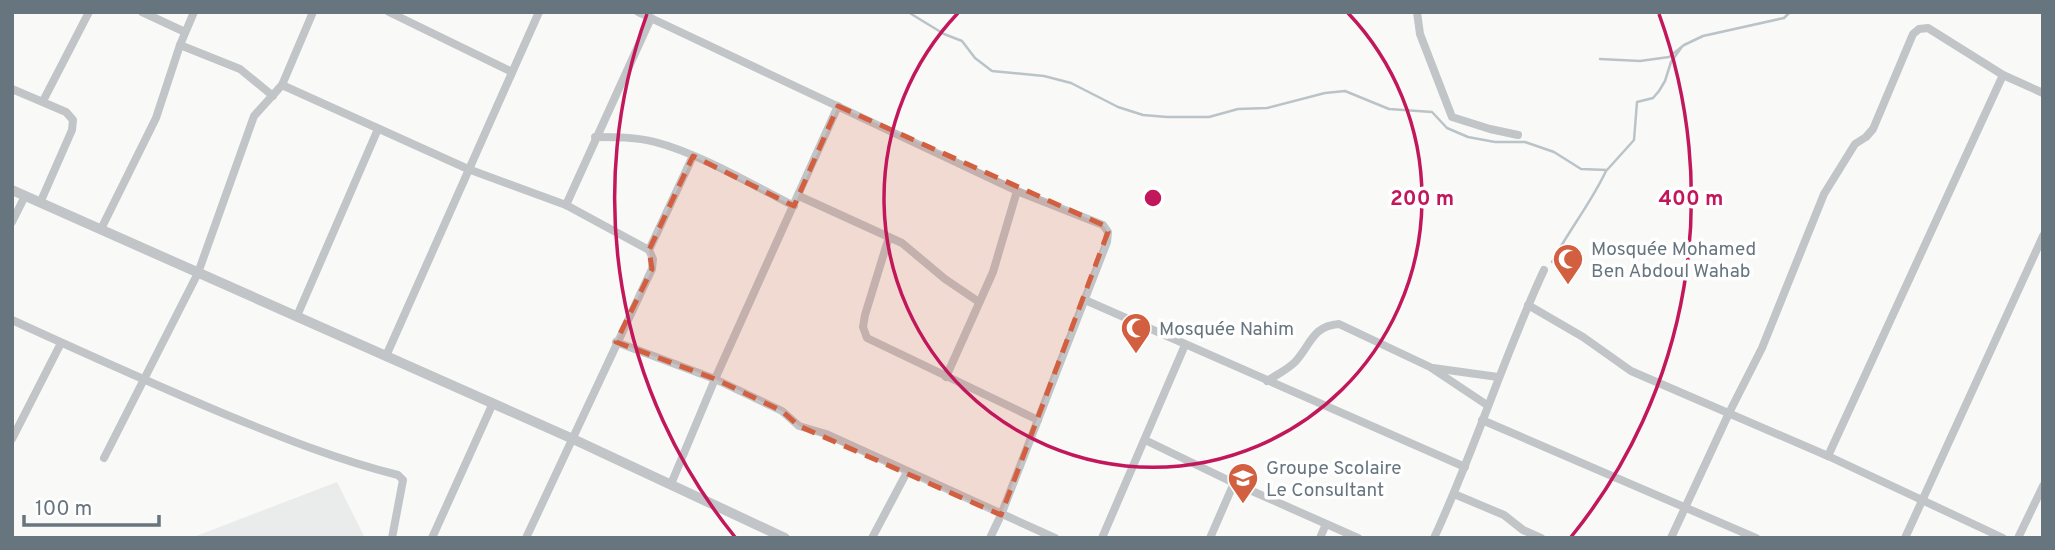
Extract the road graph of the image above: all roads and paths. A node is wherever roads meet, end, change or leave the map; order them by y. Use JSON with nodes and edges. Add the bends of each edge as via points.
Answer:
{"nodes":[{"id":1,"x":89,"y":12,"type":"edge"},
{"id":2,"x":142,"y":12,"type":"edge"},
{"id":3,"x":194,"y":12,"type":"edge"},
{"id":4,"x":313,"y":12,"type":"edge"},
{"id":5,"x":389,"y":12,"type":"edge"},
{"id":6,"x":539,"y":12,"type":"edge"},
{"id":7,"x":638,"y":12,"type":"edge"},
{"id":8,"x":1417,"y":12,"type":"edge"},
{"id":9,"x":651,"y":18,"type":"junction"},
{"id":10,"x":185,"y":32,"type":"junction"},
{"id":11,"x":180,"y":45,"type":"junction"},
{"id":12,"x":512,"y":72,"type":"junction"},
{"id":13,"x":2003,"y":75,"type":"junction"},
{"id":14,"x":282,"y":85,"type":"junction"},
{"id":15,"x":12,"y":89,"type":"edge"},
{"id":16,"x":2043,"y":93,"type":"edge"},
{"id":17,"x":273,"y":96,"type":"junction"},
{"id":18,"x":43,"y":101,"type":"junction"},
{"id":19,"x":838,"y":106,"type":"junction"},
{"id":20,"x":378,"y":129,"type":"junction"},
{"id":21,"x":1518,"y":135,"type":"dead end"},
{"id":22,"x":595,"y":137,"type":"junction"},
{"id":23,"x":693,"y":156,"type":"junction"},
{"id":24,"x":468,"y":169,"type":"junction"},
{"id":25,"x":12,"y":190,"type":"edge"},
{"id":26,"x":1017,"y":191,"type":"junction"},
{"id":27,"x":25,"y":196,"type":"junction"},
{"id":28,"x":799,"y":196,"type":"junction"},
{"id":29,"x":40,"y":203,"type":"junction"},
{"id":30,"x":566,"y":205,"type":"junction"},
{"id":31,"x":794,"y":206,"type":"junction"},
{"id":32,"x":12,"y":222,"type":"edge"},
{"id":33,"x":102,"y":229,"type":"junction"},
{"id":34,"x":2043,"y":236,"type":"edge"},
{"id":35,"x":889,"y":237,"type":"junction"},
{"id":36,"x":649,"y":250,"type":"junction"},
{"id":37,"x":1544,"y":270,"type":"dead end"},
{"id":38,"x":198,"y":273,"type":"junction"},
{"id":39,"x":1085,"y":300,"type":"junction"},
{"id":40,"x":979,"y":302,"type":"junction"},
{"id":41,"x":1528,"y":305,"type":"junction"},
{"id":42,"x":297,"y":316,"type":"junction"},
{"id":43,"x":12,"y":320,"type":"edge"},
{"id":44,"x":61,"y":342,"type":"junction"},
{"id":45,"x":616,"y":342,"type":"junction"},
{"id":46,"x":1185,"y":345,"type":"junction"},
{"id":47,"x":386,"y":356,"type":"junction"},
{"id":48,"x":1430,"y":367,"type":"junction"},
{"id":49,"x":946,"y":377,"type":"junction"},
{"id":50,"x":1497,"y":377,"type":"junction"},
{"id":51,"x":715,"y":379,"type":"junction"},
{"id":52,"x":144,"y":380,"type":"junction"},
{"id":53,"x":1267,"y":381,"type":"junction"},
{"id":54,"x":493,"y":403,"type":"junction"},
{"id":55,"x":1487,"y":405,"type":"junction"},
{"id":56,"x":1729,"y":413,"type":"junction"},
{"id":57,"x":1038,"y":420,"type":"junction"},
{"id":58,"x":1482,"y":420,"type":"junction"},
{"id":59,"x":14,"y":429,"type":"edge"},
{"id":60,"x":12,"y":439,"type":"edge"},
{"id":61,"x":573,"y":439,"type":"junction"},
{"id":62,"x":1145,"y":440,"type":"junction"},
{"id":63,"x":1828,"y":456,"type":"junction"},
{"id":64,"x":104,"y":458,"type":"dead end"},
{"id":65,"x":1465,"y":467,"type":"junction"},
{"id":66,"x":907,"y":472,"type":"junction"},
{"id":67,"x":1234,"y":483,"type":"junction"},
{"id":68,"x":671,"y":484,"type":"junction"},
{"id":69,"x":2043,"y":486,"type":"edge"},
{"id":70,"x":1454,"y":494,"type":"junction"},
{"id":71,"x":1921,"y":501,"type":"junction"},
{"id":72,"x":1685,"y":507,"type":"junction"},
{"id":73,"x":1001,"y":514,"type":"junction"},
{"id":74,"x":1326,"y":524,"type":"junction"},
{"id":75,"x":762,"y":533,"type":"edge"},
{"id":76,"x":392,"y":538,"type":"edge"},
{"id":77,"x":432,"y":538,"type":"edge"},
{"id":78,"x":526,"y":538,"type":"edge"},
{"id":79,"x":785,"y":538,"type":"edge"},
{"id":80,"x":872,"y":538,"type":"edge"},
{"id":81,"x":990,"y":538,"type":"edge"},
{"id":82,"x":1055,"y":538,"type":"edge"},
{"id":83,"x":1102,"y":538,"type":"edge"},
{"id":84,"x":1210,"y":538,"type":"edge"},
{"id":85,"x":1320,"y":538,"type":"edge"},
{"id":86,"x":1358,"y":538,"type":"edge"},
{"id":87,"x":1434,"y":538,"type":"edge"},
{"id":88,"x":1541,"y":538,"type":"edge"},
{"id":89,"x":1671,"y":538,"type":"edge"},
{"id":90,"x":1756,"y":538,"type":"edge"},
{"id":91,"x":1905,"y":538,"type":"edge"},
{"id":92,"x":2003,"y":538,"type":"edge"},
{"id":93,"x":2018,"y":538,"type":"edge"}],
"edges":[{"from":1,"to":18,"type":"street"},
{"from":2,"to":10,"type":"street"},
{"from":3,"to":10,"type":"street"},
{"from":4,"to":14,"type":"street"},
{"from":5,"to":12,"type":"street"},
{"from":6,"to":12,"type":"street"},
{"from":7,"to":9,"type":"street"},
{"from":8,"to":21,"type":"street","via":[[1420,34],[1452,117]]},
{"from":9,"to":19,"type":"street"},
{"from":9,"to":22,"type":"street"},
{"from":10,"to":11,"type":"street"},
{"from":11,"to":17,"type":"street","via":[[240,69]]},
{"from":11,"to":33,"type":"street","via":[[156,118]]},
{"from":12,"to":24,"type":"street"},
{"from":13,"to":16,"type":"street"},
{"from":13,"to":56,"type":"street","via":[[1928,28],[1913,34],[1873,129],[1855,144],[1824,194],[1762,348]]},
{"from":13,"to":63,"type":"street"},
{"from":14,"to":17,"type":"street"},
{"from":14,"to":20,"type":"street"},
{"from":15,"to":18,"type":"street"},
{"from":17,"to":38,"type":"street","via":[[254,116]]},
{"from":18,"to":29,"type":"street","via":[[73,120]]},
{"from":19,"to":26,"type":"street"},
{"from":19,"to":28,"type":"street"},
{"from":20,"to":24,"type":"street"},
{"from":20,"to":42,"type":"street"},
{"from":22,"to":23,"type":"street","via":[[656,142]]},
{"from":22,"to":30,"type":"street"},
{"from":23,"to":31,"type":"street"},
{"from":23,"to":36,"type":"street"},
{"from":24,"to":30,"type":"street"},
{"from":24,"to":47,"type":"street"},
{"from":25,"to":27,"type":"street"},
{"from":26,"to":39,"type":"street","via":[[1103,225],[1108,232]]},
{"from":26,"to":40,"type":"street","via":[[993,272]]},
{"from":27,"to":29,"type":"street"},
{"from":27,"to":32,"type":"street"},
{"from":28,"to":31,"type":"street"},
{"from":28,"to":35,"type":"street"},
{"from":29,"to":33,"type":"street"},
{"from":30,"to":36,"type":"street"},
{"from":31,"to":51,"type":"street"},
{"from":33,"to":38,"type":"street"},
{"from":34,"to":71,"type":"street"},
{"from":35,"to":40,"type":"street"},
{"from":35,"to":49,"type":"street","via":[[865,316],[867,338]]},
{"from":36,"to":45,"type":"street","via":[[652,269]]},
{"from":37,"to":41,"type":"street"},
{"from":38,"to":42,"type":"street"},
{"from":38,"to":52,"type":"street"},
{"from":39,"to":46,"type":"street"},
{"from":39,"to":57,"type":"street"},
{"from":40,"to":49,"type":"street"},
{"from":41,"to":50,"type":"street"},
{"from":41,"to":56,"type":"street","via":[[1631,371]]},
{"from":42,"to":47,"type":"street"},
{"from":43,"to":44,"type":"street"},
{"from":44,"to":52,"type":"street"},
{"from":44,"to":59,"type":"street"},
{"from":45,"to":51,"type":"street"},
{"from":45,"to":61,"type":"street"},
{"from":46,"to":53,"type":"street"},
{"from":46,"to":62,"type":"street"},
{"from":47,"to":54,"type":"street"},
{"from":48,"to":50,"type":"street"},
{"from":48,"to":53,"type":"street","via":[[1339,324],[1325,325],[1294,363]]},
{"from":48,"to":55,"type":"street"},
{"from":49,"to":57,"type":"street"},
{"from":50,"to":55,"type":"street"},
{"from":51,"to":66,"type":"street","via":[[782,411],[799,426]]},
{"from":51,"to":68,"type":"street"},
{"from":52,"to":64,"type":"street"},
{"from":52,"to":76,"type":"street","via":[[330,457],[398,475],[403,480],[402,492]]},
{"from":53,"to":65,"type":"street"},
{"from":54,"to":61,"type":"street"},
{"from":54,"to":77,"type":"street"},
{"from":55,"to":58,"type":"street"},
{"from":56,"to":63,"type":"street"},
{"from":56,"to":72,"type":"street"},
{"from":57,"to":73,"type":"street"},
{"from":58,"to":65,"type":"street"},
{"from":58,"to":72,"type":"street"},
{"from":59,"to":60,"type":"street"},
{"from":61,"to":68,"type":"street"},
{"from":61,"to":78,"type":"street"},
{"from":62,"to":67,"type":"street"},
{"from":62,"to":83,"type":"street"},
{"from":63,"to":71,"type":"street"},
{"from":65,"to":70,"type":"street"},
{"from":66,"to":73,"type":"street"},
{"from":66,"to":80,"type":"street"},
{"from":67,"to":74,"type":"street"},
{"from":67,"to":84,"type":"street"},
{"from":68,"to":75,"type":"street"},
{"from":69,"to":93,"type":"street"},
{"from":70,"to":87,"type":"street"},
{"from":70,"to":88,"type":"street","via":[[1504,515]]},
{"from":71,"to":91,"type":"street"},
{"from":71,"to":92,"type":"street"},
{"from":72,"to":89,"type":"street"},
{"from":72,"to":90,"type":"street"},
{"from":73,"to":81,"type":"street"},
{"from":73,"to":82,"type":"street"},
{"from":74,"to":85,"type":"street"},
{"from":74,"to":86,"type":"street"},
{"from":75,"to":79,"type":"street"}]}
